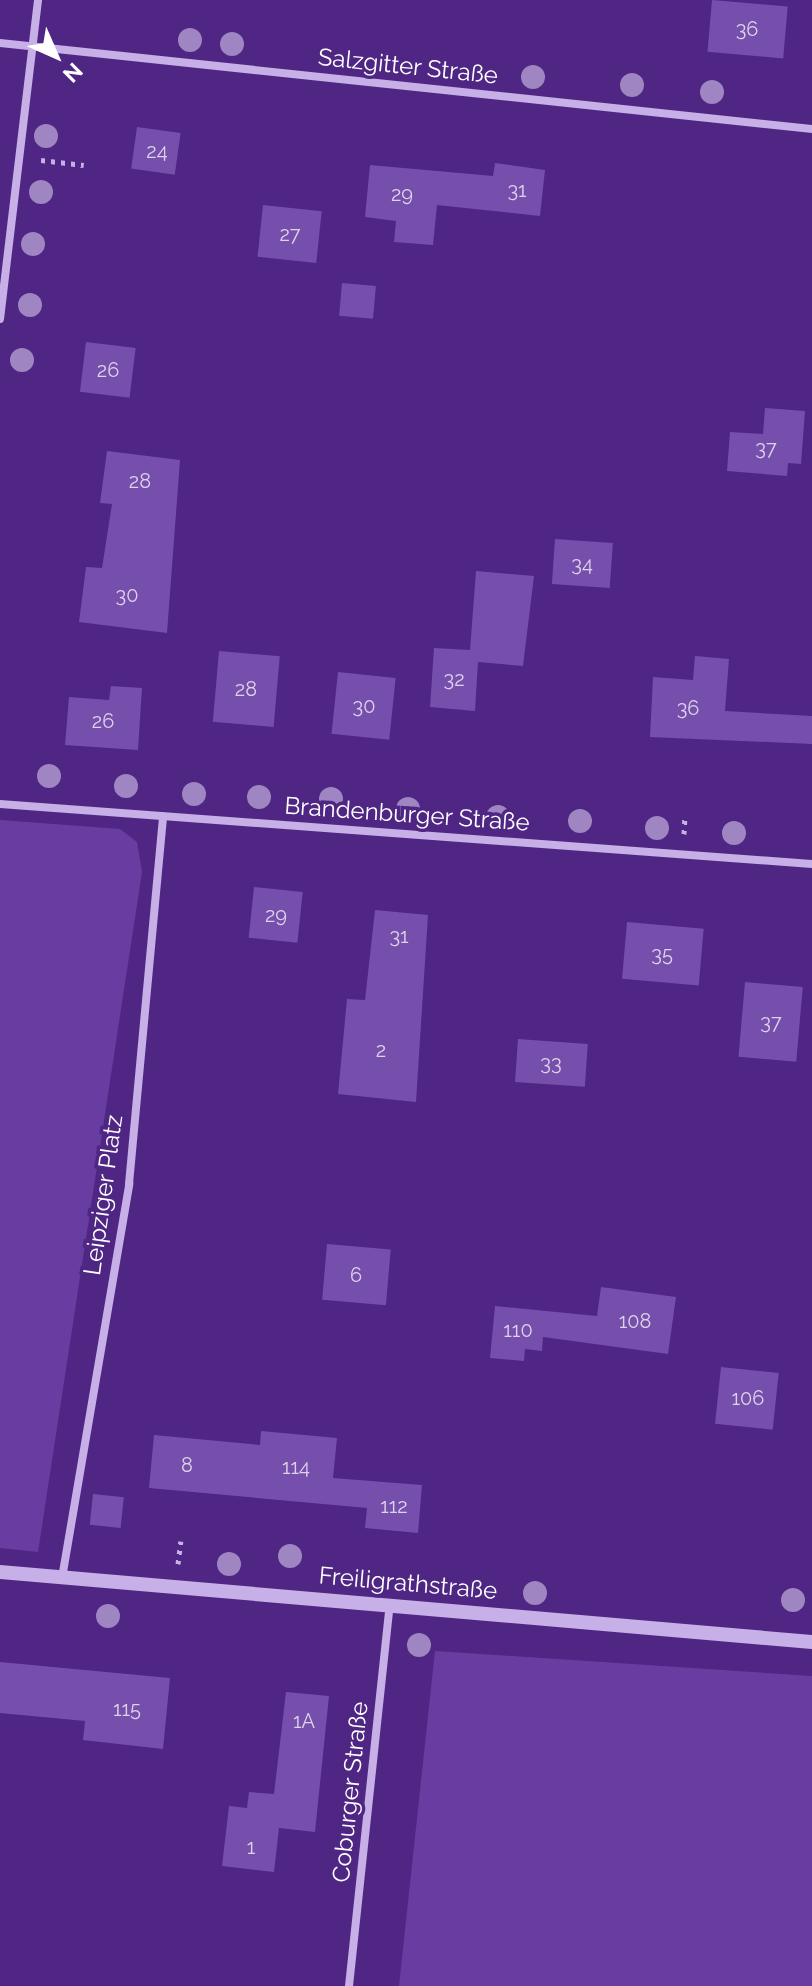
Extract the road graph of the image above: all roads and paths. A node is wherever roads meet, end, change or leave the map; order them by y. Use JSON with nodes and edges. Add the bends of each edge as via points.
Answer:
{"nodes":[{"id":1,"x":38,"y":0,"type":"edge"},
{"id":2,"x":0,"y":43,"type":"edge"},
{"id":3,"x":32,"y":47,"type":"junction"},
{"id":4,"x":812,"y":129,"type":"edge"},
{"id":5,"x":19,"y":157,"type":"junction"},
{"id":6,"x":84,"y":165,"type":"dead end"},
{"id":7,"x":0,"y":319,"type":"edge"},
{"id":8,"x":0,"y":804,"type":"edge"},
{"id":9,"x":163,"y":817,"type":"junction"},
{"id":10,"x":812,"y":864,"type":"edge"},
{"id":11,"x":0,"y":1572,"type":"edge"},
{"id":12,"x":62,"y":1578,"type":"junction"},
{"id":13,"x":390,"y":1602,"type":"junction"},
{"id":14,"x":812,"y":1642,"type":"edge"},
{"id":15,"x":349,"y":1986,"type":"edge"}],
"edges":[{"from":1,"to":3,"type":"street"},
{"from":2,"to":3,"type":"street","name":"Salzgitter Straße"},
{"from":3,"to":4,"type":"street","name":"Salzgitter Straße"},
{"from":3,"to":5,"type":"street"},
{"from":5,"to":6,"type":"path"},
{"from":5,"to":7,"type":"street"},
{"from":8,"to":9,"type":"street","name":"Brandenburger Straße"},
{"from":9,"to":10,"type":"street","name":"Brandenburger Straße"},
{"from":9,"to":12,"type":"street","name":"Leipziger Platz","via":[[129,1184]]},
{"from":11,"to":12,"type":"street","name":"Freiligrathstraße"},
{"from":12,"to":13,"type":"street","name":"Freiligrathstraße"},
{"from":13,"to":14,"type":"street","name":"Freiligrathstraße"},
{"from":13,"to":15,"type":"street","name":"Coburger Straße"}]}
